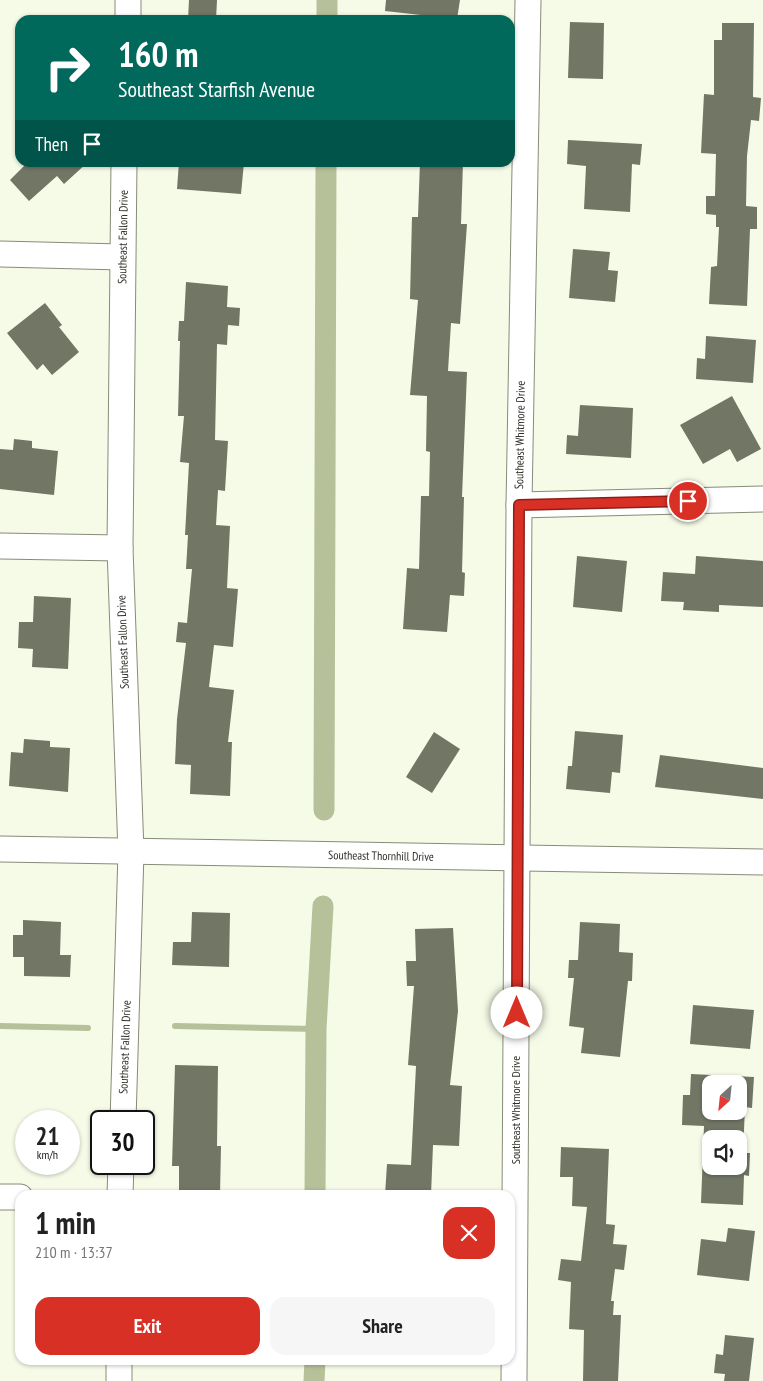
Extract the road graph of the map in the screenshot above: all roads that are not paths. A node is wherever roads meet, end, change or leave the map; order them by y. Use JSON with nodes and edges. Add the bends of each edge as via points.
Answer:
{"nodes":[{"id":1,"x":128,"y":0,"type":"edge"},
{"id":2,"x":528,"y":0,"type":"edge"},
{"id":3,"x":128,"y":15,"type":"edge"},
{"id":4,"x":124,"y":167,"type":"edge"},
{"id":5,"x":0,"y":254,"type":"edge"},
{"id":6,"x":122,"y":257,"type":"junction"},
{"id":7,"x":763,"y":499,"type":"edge"},
{"id":8,"x":519,"y":505,"type":"junction"},
{"id":9,"x":0,"y":546,"type":"edge"},
{"id":10,"x":120,"y":548,"type":"junction"},
{"id":11,"x":0,"y":849,"type":"edge"},
{"id":12,"x":131,"y":852,"type":"junction"},
{"id":13,"x":518,"y":858,"type":"junction"},
{"id":14,"x":763,"y":862,"type":"edge"},
{"id":15,"x":122,"y":1110,"type":"edge"},
{"id":16,"x":121,"y":1175,"type":"edge"},
{"id":17,"x":120,"y":1190,"type":"edge"},
{"id":18,"x":0,"y":1197,"type":"edge"},
{"id":19,"x":15,"y":1197,"type":"edge"},
{"id":20,"x":515,"y":1250,"type":"edge"},
{"id":21,"x":119,"y":1365,"type":"edge"},
{"id":22,"x":514,"y":1365,"type":"edge"},
{"id":23,"x":119,"y":1381,"type":"edge"},
{"id":24,"x":514,"y":1381,"type":"edge"}],
"edges":[{"from":1,"to":3,"type":"street"},
{"from":2,"to":8,"type":"street","name":"Southeast Whitmore Drive"},
{"from":4,"to":6,"type":"street","name":"Southeast Fallon Drive"},
{"from":5,"to":6,"type":"street"},
{"from":6,"to":10,"type":"street","name":"Southeast Fallon Drive"},
{"from":7,"to":8,"type":"street"},
{"from":8,"to":13,"type":"street","name":"Southeast Whitmore Drive"},
{"from":9,"to":10,"type":"street"},
{"from":10,"to":12,"type":"street","name":"Southeast Fallon Drive"},
{"from":11,"to":12,"type":"street","name":"Southeast Thornhill Drive"},
{"from":12,"to":13,"type":"street","name":"Southeast Thornhill Drive"},
{"from":12,"to":15,"type":"street","name":"Southeast Fallon Drive"},
{"from":13,"to":14,"type":"street","name":"Southeast Thornhill Drive"},
{"from":13,"to":20,"type":"street","name":"Southeast Whitmore Drive"},
{"from":16,"to":17,"type":"street"},
{"from":18,"to":19,"type":"street"},
{"from":21,"to":23,"type":"street"},
{"from":22,"to":24,"type":"street","name":"Southeast Whitmore Drive"}]}
